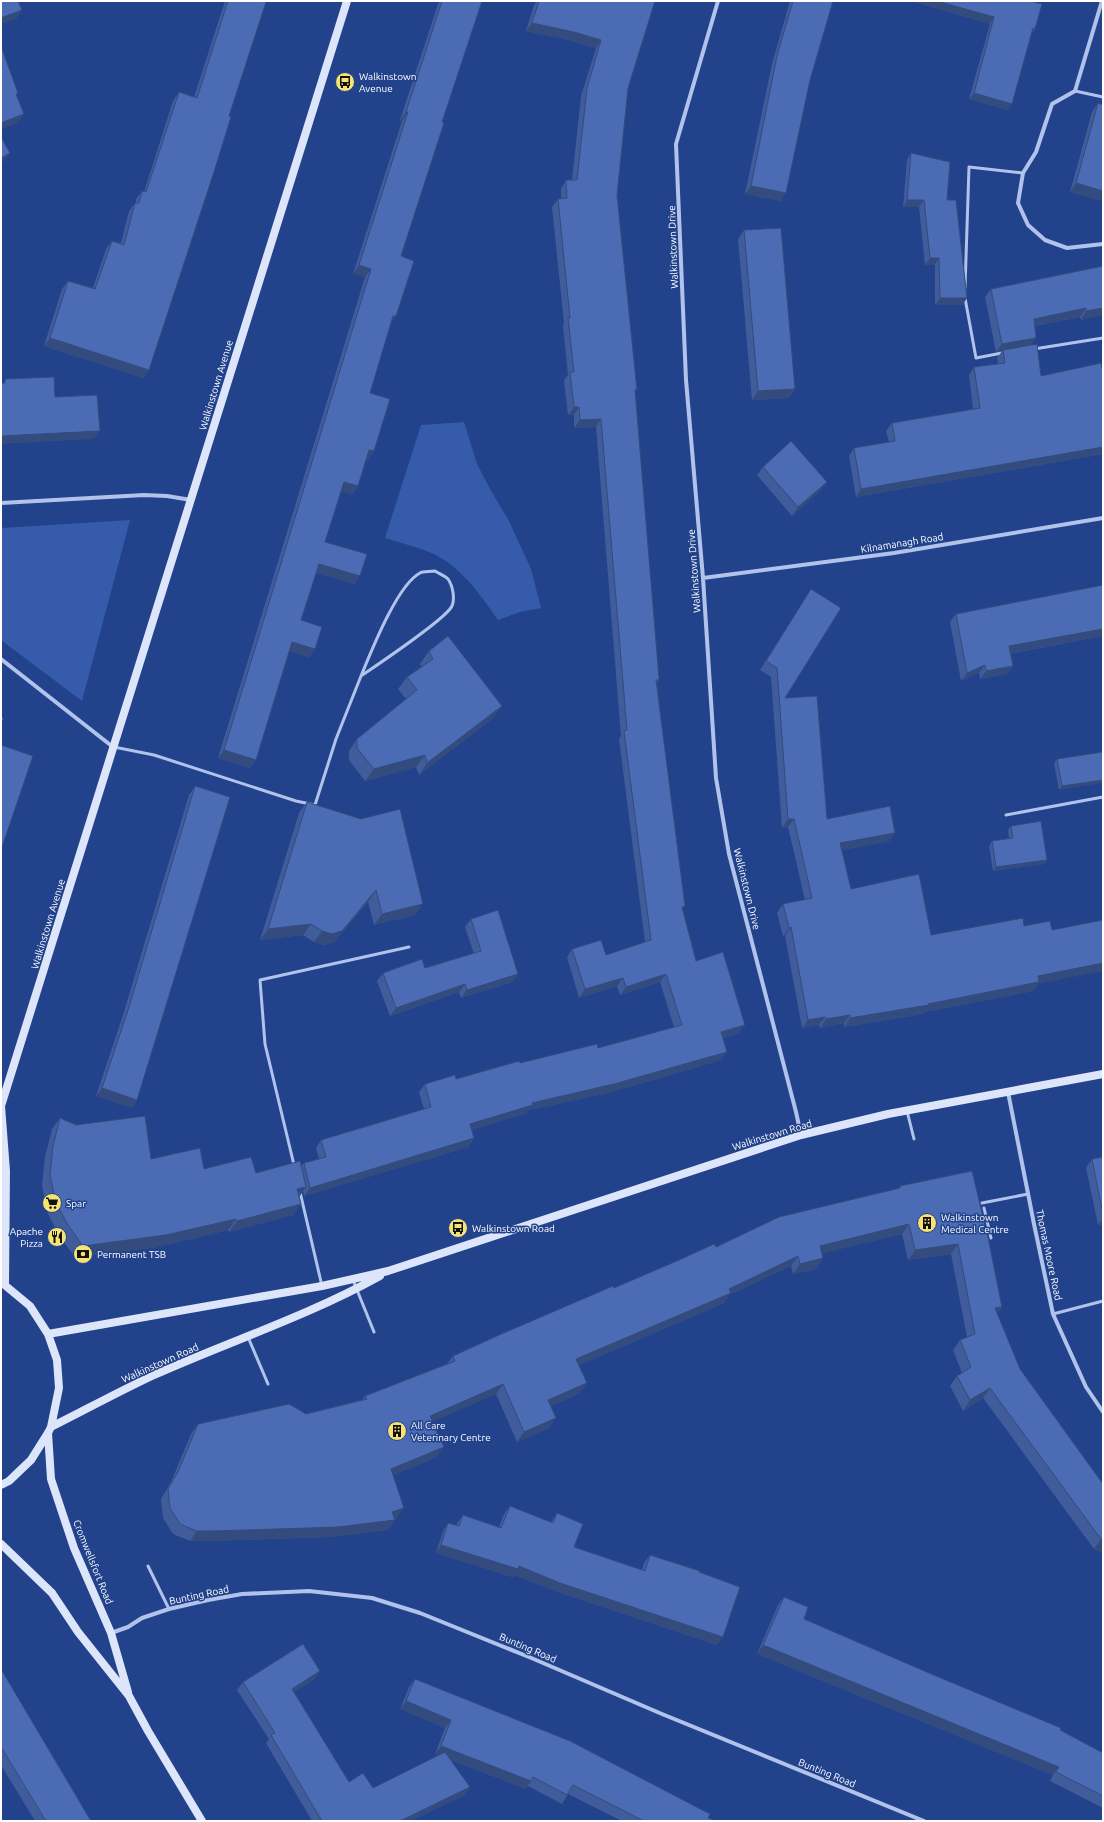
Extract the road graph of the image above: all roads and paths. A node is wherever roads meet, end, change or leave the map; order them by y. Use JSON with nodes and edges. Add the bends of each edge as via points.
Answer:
{"nodes":[{"id":1,"x":347,"y":1,"type":"edge"},
{"id":2,"x":718,"y":1,"type":"edge"},
{"id":3,"x":1102,"y":1,"type":"edge"},
{"id":4,"x":1075,"y":91,"type":"junction"},
{"id":5,"x":1103,"y":97,"type":"edge"},
{"id":6,"x":1023,"y":173,"type":"junction"},
{"id":7,"x":1103,"y":244,"type":"edge"},
{"id":8,"x":1103,"y":338,"type":"edge"},
{"id":9,"x":1028,"y":350,"type":"edge"},
{"id":10,"x":1006,"y":353,"type":"edge"},
{"id":11,"x":191,"y":500,"type":"junction"},
{"id":12,"x":1,"y":503,"type":"edge"},
{"id":13,"x":1103,"y":518,"type":"edge"},
{"id":14,"x":703,"y":578,"type":"junction"},
{"id":15,"x":1,"y":659,"type":"edge"},
{"id":16,"x":361,"y":676,"type":"junction"},
{"id":17,"x":113,"y":747,"type":"junction"},
{"id":18,"x":1103,"y":797,"type":"edge"},
{"id":19,"x":1006,"y":815,"type":"dead end"},
{"id":20,"x":409,"y":947,"type":"dead end"},
{"id":21,"x":1103,"y":1074,"type":"edge"},
{"id":22,"x":1008,"y":1091,"type":"junction"},
{"id":23,"x":1,"y":1106,"type":"edge"},
{"id":24,"x":907,"y":1111,"type":"junction"},
{"id":25,"x":801,"y":1135,"type":"junction"},
{"id":26,"x":914,"y":1139,"type":"dead end"},
{"id":27,"x":295,"y":1168,"type":"edge"},
{"id":28,"x":298,"y":1184,"type":"edge"},
{"id":29,"x":1028,"y":1194,"type":"junction"},
{"id":30,"x":982,"y":1203,"type":"dead end"},
{"id":31,"x":984,"y":1208,"type":"dead end"},
{"id":32,"x":991,"y":1238,"type":"dead end"},
{"id":33,"x":388,"y":1271,"type":"junction"},
{"id":34,"x":353,"y":1278,"type":"junction"},
{"id":35,"x":3,"y":1283,"type":"edge"},
{"id":36,"x":322,"y":1286,"type":"junction"},
{"id":37,"x":356,"y":1289,"type":"junction"},
{"id":38,"x":1103,"y":1301,"type":"edge"},
{"id":39,"x":1053,"y":1314,"type":"junction"},
{"id":40,"x":374,"y":1332,"type":"dead end"},
{"id":41,"x":48,"y":1334,"type":"junction"},
{"id":42,"x":247,"y":1336,"type":"junction"},
{"id":43,"x":268,"y":1384,"type":"dead end"},
{"id":44,"x":1103,"y":1412,"type":"edge"},
{"id":45,"x":50,"y":1430,"type":"junction"},
{"id":46,"x":1,"y":1485,"type":"edge"},
{"id":47,"x":1,"y":1544,"type":"edge"},
{"id":48,"x":148,"y":1566,"type":"dead end"},
{"id":49,"x":169,"y":1609,"type":"junction"},
{"id":50,"x":111,"y":1633,"type":"junction"},
{"id":51,"x":130,"y":1696,"type":"junction"},
{"id":52,"x":202,"y":1821,"type":"edge"},
{"id":53,"x":924,"y":1821,"type":"edge"}],
"edges":[{"from":1,"to":11,"type":"main road","name":"Walkinstown Avenue"},
{"from":2,"to":14,"type":"street","name":"Walkinstown Drive","via":[[676,144],[686,380]]},
{"from":3,"to":4,"type":"street"},
{"from":4,"to":5,"type":"lane"},
{"from":4,"to":6,"type":"street","via":[[1052,104],[1036,152]]},
{"from":6,"to":7,"type":"street","via":[[1018,203],[1028,225],[1045,240],[1067,248]]},
{"from":6,"to":10,"type":"lane","via":[[969,167],[964,301],[976,358]]},
{"from":8,"to":9,"type":"lane"},
{"from":11,"to":12,"type":"street","via":[[144,495]]},
{"from":11,"to":17,"type":"main road","name":"Walkinstown Avenue"},
{"from":13,"to":14,"type":"street","name":"Kilnamanagh Road","via":[[894,554]]},
{"from":14,"to":25,"type":"street","name":"Walkinstown Drive","via":[[716,778],[722,816],[729,854]]},
{"from":15,"to":17,"type":"street"},
{"from":16,"to":16,"type":"lane","via":[[396,600],[407,584],[420,572],[435,571],[448,579],[453,594],[452,606],[445,614]]},
{"from":16,"to":17,"type":"lane","via":[[336,739],[315,805],[154,755]]},
{"from":17,"to":23,"type":"main road","name":"Walkinstown Avenue"},
{"from":18,"to":19,"type":"lane"},
{"from":20,"to":27,"type":"lane","via":[[260,980],[266,1044]]},
{"from":21,"to":22,"type":"main road","name":"Walkinstown Road"},
{"from":22,"to":24,"type":"main road","name":"Walkinstown Road"},
{"from":22,"to":29,"type":"street","name":"Thomas Moore Road"},
{"from":23,"to":35,"type":"main road","name":"Walkinstown Avenue","via":[[6,1170]]},
{"from":24,"to":25,"type":"main road","name":"Walkinstown Road"},
{"from":24,"to":26,"type":"lane"},
{"from":25,"to":33,"type":"main road","name":"Walkinstown Road"},
{"from":28,"to":36,"type":"lane"},
{"from":29,"to":30,"type":"lane"},
{"from":29,"to":39,"type":"street","name":"Thomas Moore Road"},
{"from":31,"to":32,"type":"lane"},
{"from":33,"to":34,"type":"main road","name":"Walkinstown Road"},
{"from":33,"to":37,"type":"main road","name":"Walkinstown Road"},
{"from":34,"to":36,"type":"main road","name":"Walkinstown Road"},
{"from":34,"to":37,"type":"lane"},
{"from":35,"to":41,"type":"main road","via":[[30,1306]]},
{"from":36,"to":41,"type":"main road","name":"Walkinstown Road"},
{"from":37,"to":40,"type":"lane"},
{"from":37,"to":42,"type":"main road","name":"Walkinstown Road"},
{"from":38,"to":39,"type":"lane"},
{"from":39,"to":44,"type":"street","name":"Thomas Moore Road","via":[[1086,1387]]},
{"from":41,"to":45,"type":"main road","via":[[57,1360],[59,1388]]},
{"from":42,"to":43,"type":"lane"},
{"from":42,"to":45,"type":"main road","name":"Walkinstown Road","via":[[152,1376]]},
{"from":45,"to":46,"type":"main road","via":[[32,1460]]},
{"from":45,"to":50,"type":"main road","name":"Cromwellsfort Road","via":[[51,1479],[74,1548]]},
{"from":47,"to":51,"type":"main road","name":"Cromwellsfort Road","via":[[52,1593],[78,1632]]},
{"from":48,"to":49,"type":"lane"},
{"from":49,"to":50,"type":"street","name":"Bunting Road","via":[[142,1618],[128,1627]]},
{"from":49,"to":53,"type":"street","name":"Bunting Road","via":[[242,1594],[309,1591],[372,1598],[420,1613],[529,1657]]},
{"from":50,"to":51,"type":"main road","name":"Cromwellsfort Road"},
{"from":51,"to":52,"type":"main road","name":"Cromwellsfort Road"}]}
